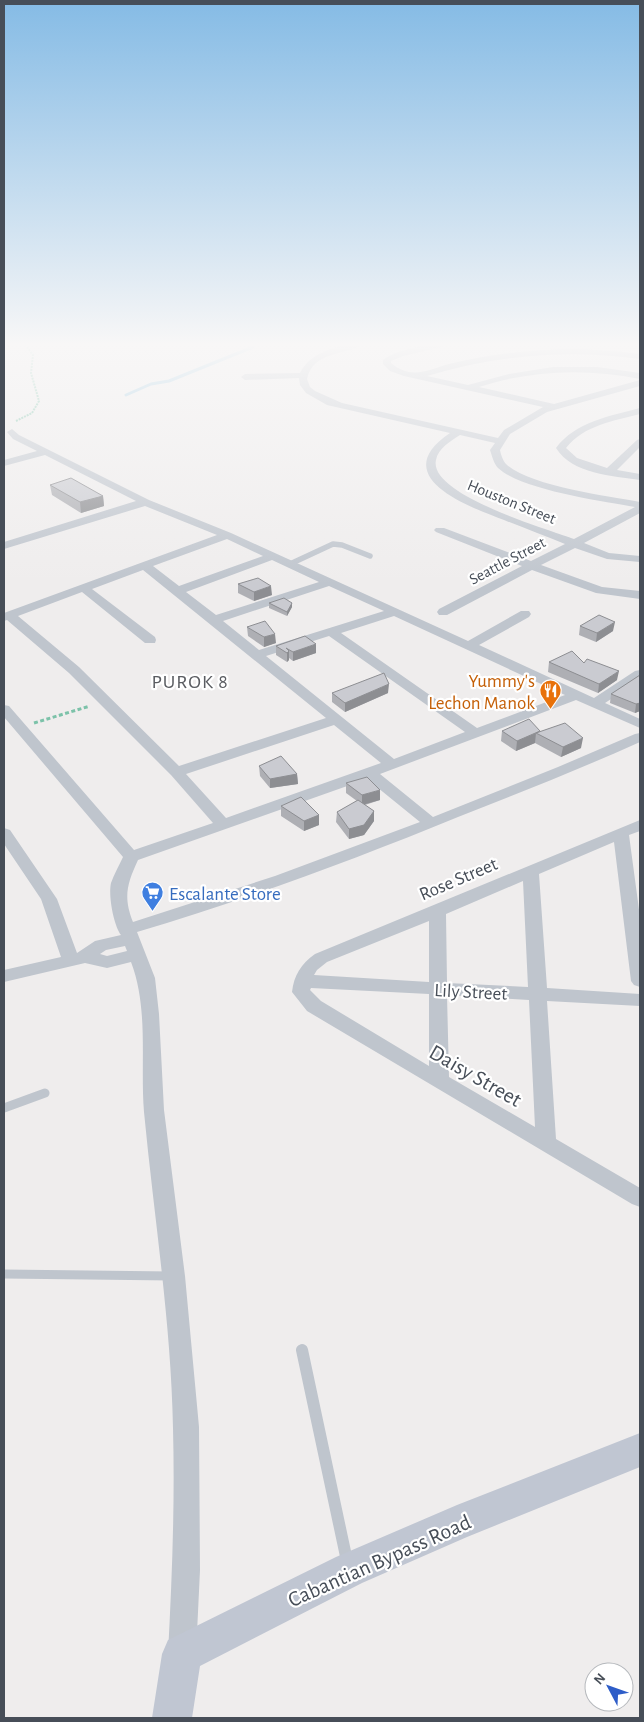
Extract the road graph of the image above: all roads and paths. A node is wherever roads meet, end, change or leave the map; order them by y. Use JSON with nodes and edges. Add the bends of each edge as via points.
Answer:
{"nodes":[{"id":1,"x":421,"y":423,"type":"edge"},
{"id":2,"x":517,"y":423,"type":"edge"},
{"id":3,"x":601,"y":423,"type":"edge"},
{"id":4,"x":9,"y":428,"type":"edge"},
{"id":5,"x":458,"y":432,"type":"junction"},
{"id":6,"x":498,"y":441,"type":"junction"},
{"id":7,"x":640,"y":442,"type":"edge"},
{"id":8,"x":635,"y":451,"type":"edge"},
{"id":9,"x":46,"y":452,"type":"junction"},
{"id":10,"x":4,"y":463,"type":"edge"},
{"id":11,"x":610,"y":471,"type":"junction"},
{"id":12,"x":640,"y":477,"type":"edge"},
{"id":13,"x":137,"y":498,"type":"junction"},
{"id":14,"x":640,"y":507,"type":"edge"},
{"id":15,"x":440,"y":530,"type":"dead end"},
{"id":16,"x":32,"y":535,"type":"junction"},
{"id":17,"x":227,"y":535,"type":"junction"},
{"id":18,"x":4,"y":541,"type":"edge"},
{"id":19,"x":574,"y":543,"type":"junction"},
{"id":20,"x":4,"y":546,"type":"edge"},
{"id":21,"x":273,"y":556,"type":"junction"},
{"id":22,"x":370,"y":556,"type":"dead end"},
{"id":23,"x":640,"y":559,"type":"edge"},
{"id":24,"x":290,"y":564,"type":"junction"},
{"id":25,"x":145,"y":566,"type":"junction"},
{"id":26,"x":531,"y":566,"type":"junction"},
{"id":27,"x":330,"y":582,"type":"junction"},
{"id":28,"x":84,"y":588,"type":"junction"},
{"id":29,"x":177,"y":591,"type":"junction"},
{"id":30,"x":640,"y":595,"type":"edge"},
{"id":31,"x":395,"y":612,"type":"junction"},
{"id":32,"x":443,"y":612,"type":"dead end"},
{"id":33,"x":525,"y":614,"type":"dead end"},
{"id":34,"x":6,"y":616,"type":"edge"},
{"id":35,"x":214,"y":620,"type":"junction"},
{"id":36,"x":331,"y":632,"type":"junction"},
{"id":37,"x":150,"y":640,"type":"dead end"},
{"id":38,"x":468,"y":646,"type":"junction"},
{"id":39,"x":256,"y":654,"type":"junction"},
{"id":40,"x":640,"y":674,"type":"edge"},
{"id":41,"x":577,"y":695,"type":"junction"},
{"id":42,"x":105,"y":701,"type":"junction"},
{"id":43,"x":594,"y":704,"type":"junction"},
{"id":44,"x":4,"y":709,"type":"edge"},
{"id":45,"x":337,"y":720,"type":"junction"},
{"id":46,"x":640,"y":724,"type":"edge"},
{"id":47,"x":21,"y":727,"type":"junction"},
{"id":48,"x":475,"y":734,"type":"junction"},
{"id":49,"x":640,"y":736,"type":"edge"},
{"id":50,"x":391,"y":764,"type":"junction"},
{"id":51,"x":176,"y":772,"type":"junction"},
{"id":52,"x":369,"y":773,"type":"junction"},
{"id":53,"x":431,"y":822,"type":"junction"},
{"id":54,"x":224,"y":825,"type":"junction"},
{"id":55,"x":640,"y":825,"type":"edge"},
{"id":56,"x":4,"y":833,"type":"edge"},
{"id":57,"x":621,"y":834,"type":"junction"},
{"id":58,"x":131,"y":858,"type":"junction"},
{"id":59,"x":532,"y":870,"type":"junction"},
{"id":60,"x":437,"y":911,"type":"junction"},
{"id":61,"x":131,"y":941,"type":"junction"},
{"id":62,"x":78,"y":959,"type":"junction"},
{"id":63,"x":4,"y":976,"type":"edge"},
{"id":64,"x":302,"y":981,"type":"junction"},
{"id":65,"x":640,"y":981,"type":"edge"},
{"id":66,"x":438,"y":989,"type":"junction"},
{"id":67,"x":538,"y":995,"type":"junction"},
{"id":68,"x":640,"y":1000,"type":"edge"},
{"id":69,"x":439,"y":1082,"type":"junction"},
{"id":70,"x":45,"y":1093,"type":"dead end"},
{"id":71,"x":4,"y":1108,"type":"edge"},
{"id":72,"x":546,"y":1144,"type":"junction"},
{"id":73,"x":640,"y":1198,"type":"edge"},
{"id":74,"x":4,"y":1274,"type":"edge"},
{"id":75,"x":174,"y":1276,"type":"junction"},
{"id":76,"x":302,"y":1350,"type":"dead end"},
{"id":77,"x":640,"y":1450,"type":"edge"},
{"id":78,"x":349,"y":1570,"type":"junction"},
{"id":79,"x":182,"y":1654,"type":"junction"},
{"id":80,"x":172,"y":1718,"type":"edge"}],
"edges":[{"from":1,"to":5,"type":"street"},
{"from":2,"to":6,"type":"street"},
{"from":3,"to":11,"type":"street","via":[[577,433],[563,444],[562,454],[572,461]]},
{"from":4,"to":9,"type":"street","via":[[16,437]]},
{"from":4,"to":13,"type":"street","via":[[124,486]]},
{"from":5,"to":6,"type":"street"},
{"from":5,"to":19,"type":"street","name":"Houston Street","via":[[434,450],[430,462],[431,473],[441,484],[467,502]]},
{"from":6,"to":14,"type":"street","via":[[494,456],[496,462],[512,474],[546,486]]},
{"from":7,"to":8,"type":"street"},
{"from":8,"to":11,"type":"street"},
{"from":9,"to":10,"type":"street"},
{"from":9,"to":13,"type":"street"},
{"from":11,"to":12,"type":"street"},
{"from":13,"to":16,"type":"street"},
{"from":13,"to":17,"type":"street"},
{"from":14,"to":19,"type":"street","name":"Seattle Street"},
{"from":15,"to":26,"type":"street"},
{"from":16,"to":18,"type":"street"},
{"from":16,"to":20,"type":"street"},
{"from":17,"to":21,"type":"street"},
{"from":17,"to":25,"type":"street"},
{"from":19,"to":23,"type":"street","name":"Houston Street","via":[[607,556]]},
{"from":19,"to":26,"type":"street","name":"Seattle Street"},
{"from":21,"to":24,"type":"street"},
{"from":21,"to":29,"type":"street"},
{"from":22,"to":24,"type":"lane","via":[[332,544]]},
{"from":24,"to":27,"type":"street"},
{"from":25,"to":28,"type":"street"},
{"from":25,"to":29,"type":"street"},
{"from":26,"to":30,"type":"street","via":[[600,590]]},
{"from":26,"to":32,"type":"street","name":"Seattle Street"},
{"from":27,"to":31,"type":"street"},
{"from":27,"to":35,"type":"street"},
{"from":28,"to":34,"type":"street"},
{"from":28,"to":37,"type":"street"},
{"from":29,"to":35,"type":"street"},
{"from":31,"to":36,"type":"street"},
{"from":31,"to":38,"type":"street"},
{"from":33,"to":38,"type":"street"},
{"from":34,"to":42,"type":"street","via":[[74,670]]},
{"from":35,"to":39,"type":"street"},
{"from":36,"to":39,"type":"street"},
{"from":36,"to":48,"type":"street"},
{"from":38,"to":41,"type":"street"},
{"from":39,"to":45,"type":"street"},
{"from":40,"to":43,"type":"street"},
{"from":41,"to":43,"type":"street"},
{"from":41,"to":48,"type":"street"},
{"from":42,"to":47,"type":"path"},
{"from":42,"to":51,"type":"street"},
{"from":43,"to":46,"type":"street"},
{"from":44,"to":47,"type":"street"},
{"from":45,"to":50,"type":"street"},
{"from":45,"to":51,"type":"street"},
{"from":47,"to":58,"type":"street"},
{"from":48,"to":50,"type":"street"},
{"from":49,"to":53,"type":"street","via":[[560,772]]},
{"from":50,"to":52,"type":"street"},
{"from":51,"to":54,"type":"street"},
{"from":52,"to":53,"type":"street"},
{"from":52,"to":54,"type":"street"},
{"from":53,"to":61,"type":"street","via":[[206,907]]},
{"from":54,"to":58,"type":"street"},
{"from":55,"to":57,"type":"street","name":"Rose Street"},
{"from":56,"to":62,"type":"street","via":[[35,876]]},
{"from":57,"to":59,"type":"street","name":"Rose Street"},
{"from":57,"to":65,"type":"street"},
{"from":58,"to":61,"type":"street","via":[[119,884],[120,910]]},
{"from":59,"to":60,"type":"street","name":"Rose Street"},
{"from":59,"to":67,"type":"street"},
{"from":60,"to":64,"type":"street","name":"Rose Street","via":[[321,958],[310,966]]},
{"from":60,"to":66,"type":"street"},
{"from":61,"to":62,"type":"street","via":[[107,962]]},
{"from":61,"to":75,"type":"street","via":[[146,978],[154,1110]]},
{"from":62,"to":63,"type":"street"},
{"from":64,"to":66,"type":"street","name":"Lily Street"},
{"from":64,"to":69,"type":"street","name":"Daisy Street","via":[[302,992],[310,1003]]},
{"from":66,"to":67,"type":"street","name":"Lily Street"},
{"from":66,"to":69,"type":"street"},
{"from":67,"to":68,"type":"street","name":"Lily Street"},
{"from":67,"to":72,"type":"street"},
{"from":69,"to":72,"type":"street","name":"Daisy Street"},
{"from":70,"to":71,"type":"lane"},
{"from":72,"to":73,"type":"street","name":"Daisy Street"},
{"from":74,"to":75,"type":"lane"},
{"from":75,"to":79,"type":"street","via":[[186,1427],[186,1570]]},
{"from":76,"to":78,"type":"lane"},
{"from":77,"to":78,"type":"main road","name":"Cabantian Bypass Road"},
{"from":78,"to":79,"type":"main road","name":"Cabantian Bypass Road"},
{"from":79,"to":80,"type":"main road"}]}
